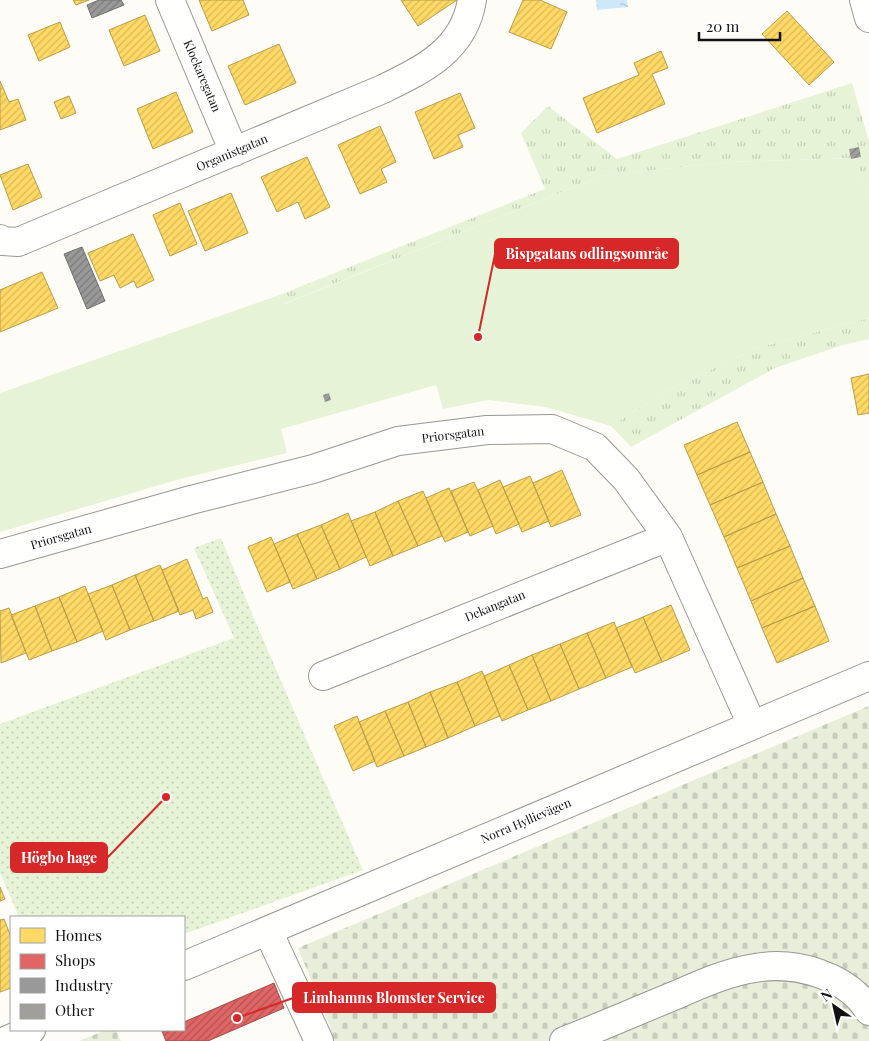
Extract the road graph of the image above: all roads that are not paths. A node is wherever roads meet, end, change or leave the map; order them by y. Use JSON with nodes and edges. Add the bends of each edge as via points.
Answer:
{"nodes":[{"id":1,"x":170,"y":0,"type":"edge"},
{"id":2,"x":472,"y":0,"type":"edge"},
{"id":3,"x":864,"y":0,"type":"edge"},
{"id":4,"x":869,"y":18,"type":"edge"},
{"id":5,"x":234,"y":152,"type":"junction"},
{"id":6,"x":0,"y":239,"type":"edge"},
{"id":7,"x":668,"y":537,"type":"junction"},
{"id":8,"x":0,"y":554,"type":"edge"},
{"id":9,"x":323,"y":676,"type":"dead end"},
{"id":10,"x":869,"y":676,"type":"edge"},
{"id":11,"x":752,"y":726,"type":"junction"},
{"id":12,"x":268,"y":931,"type":"junction"},
{"id":13,"x":185,"y":966,"type":"edge"},
{"id":14,"x":869,"y":1011,"type":"edge"},
{"id":15,"x":30,"y":1031,"type":"edge"},
{"id":16,"x":5,"y":1041,"type":"edge"},
{"id":17,"x":319,"y":1041,"type":"edge"},
{"id":18,"x":564,"y":1041,"type":"edge"}],
"edges":[{"from":1,"to":5,"type":"street","name":"Klockaregatan"},
{"from":2,"to":5,"type":"street","name":"Organistgatan","via":[[456,42],[422,70]]},
{"from":3,"to":4,"type":"street"},
{"from":5,"to":6,"type":"street","name":"Organistgatan","via":[[18,242]]},
{"from":7,"to":8,"type":"street","name":"Priorsgatan","via":[[626,479],[595,447],[552,429],[487,430],[398,441],[313,469]]},
{"from":7,"to":9,"type":"street","name":"Dekangatan"},
{"from":7,"to":11,"type":"street","name":"Priorsgatan"},
{"from":10,"to":11,"type":"street","name":"Norra Hyllievägen"},
{"from":11,"to":12,"type":"street","name":"Norra Hyllievägen"},
{"from":12,"to":13,"type":"street","name":"Norra Hyllievägen"},
{"from":12,"to":17,"type":"street"},
{"from":14,"to":18,"type":"street","via":[[862,999],[827,976],[788,966],[755,968],[707,982]]},
{"from":15,"to":16,"type":"street"}]}
